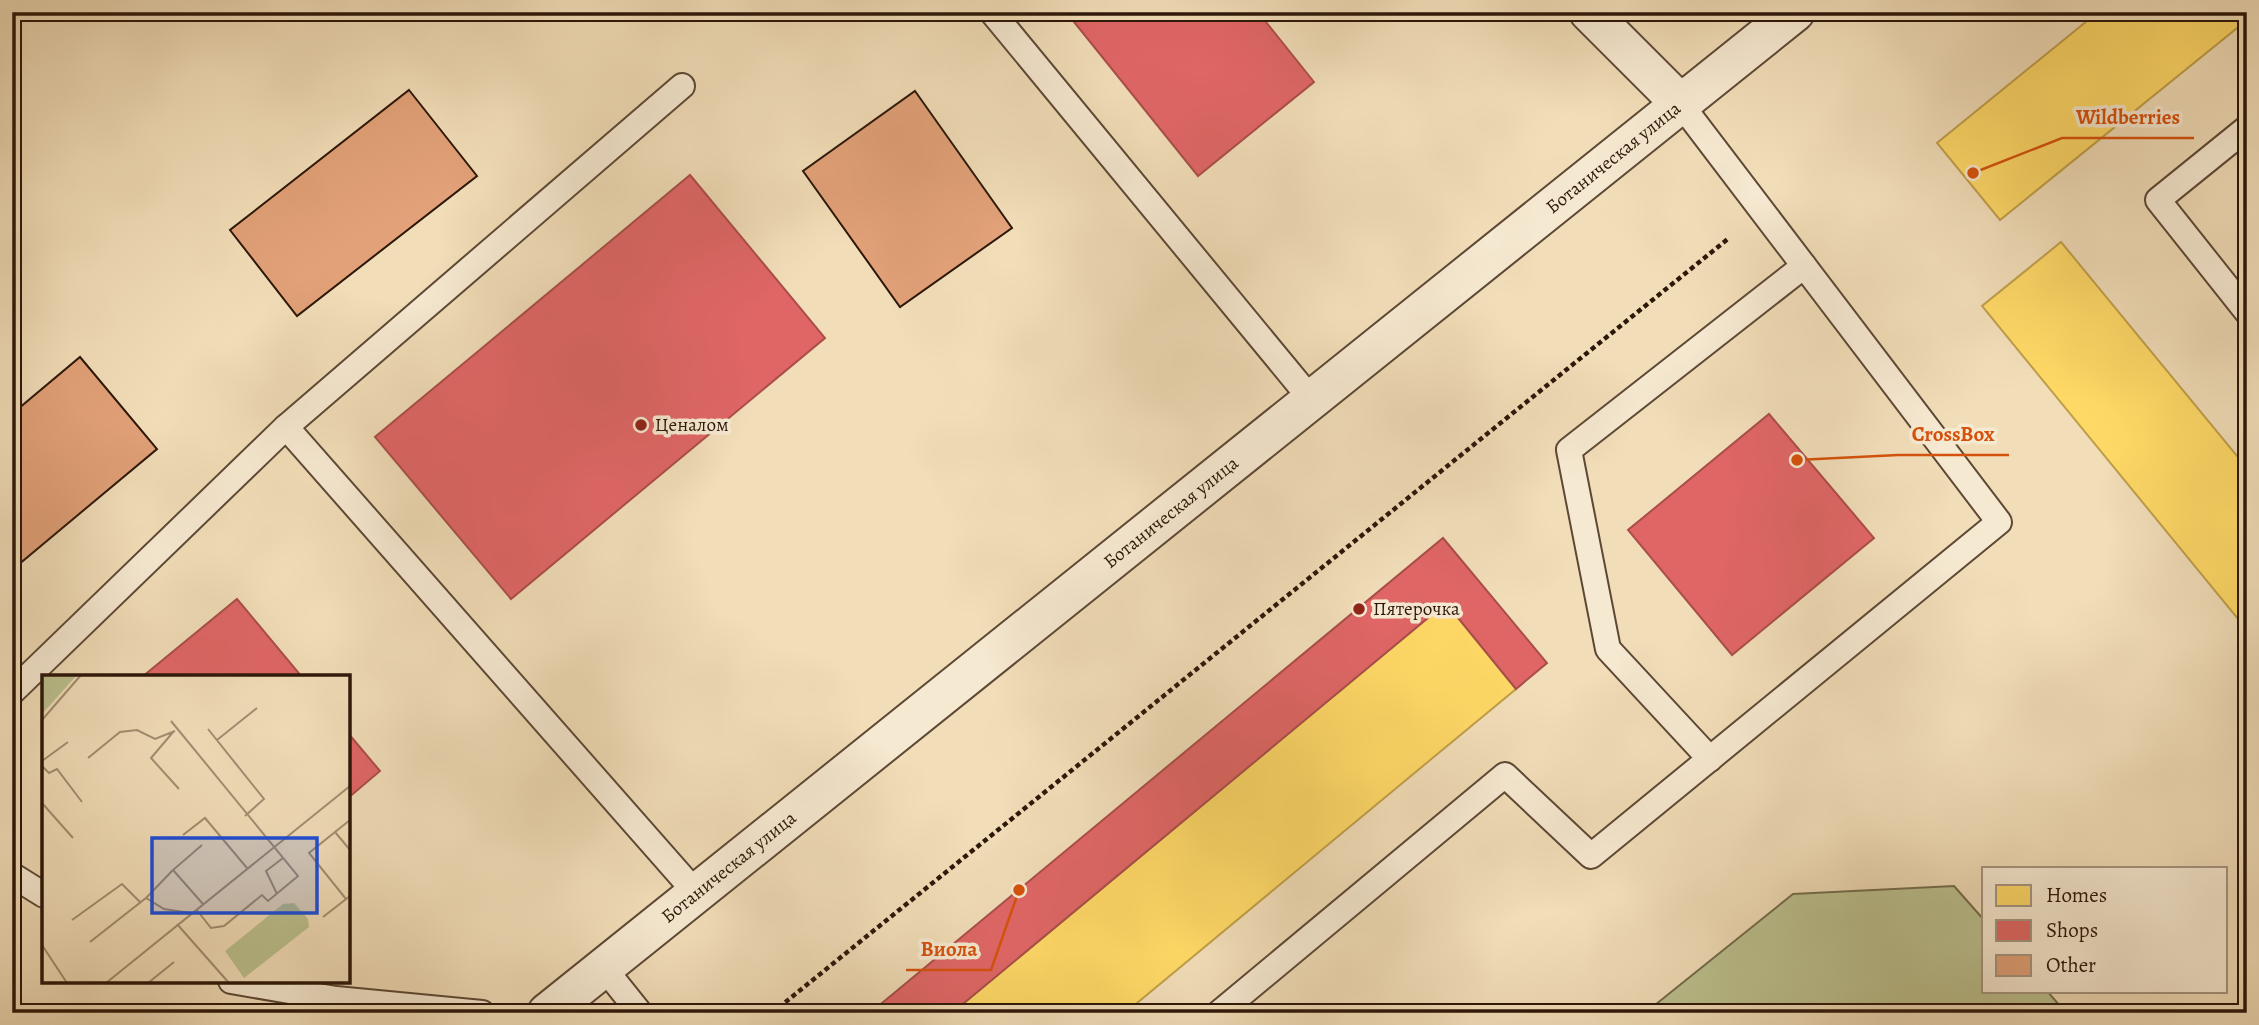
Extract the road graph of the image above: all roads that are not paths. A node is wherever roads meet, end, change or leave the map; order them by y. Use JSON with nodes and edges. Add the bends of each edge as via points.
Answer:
{"nodes":[{"id":1,"x":992,"y":12,"type":"edge"},
{"id":2,"x":1589,"y":12,"type":"edge"},
{"id":3,"x":1794,"y":12,"type":"edge"},
{"id":4,"x":682,"y":86,"type":"dead end"},
{"id":5,"x":1680,"y":103,"type":"junction"},
{"id":6,"x":2247,"y":128,"type":"edge"},
{"id":7,"x":1804,"y":266,"type":"junction"},
{"id":8,"x":2247,"y":312,"type":"edge"},
{"id":9,"x":1311,"y":400,"type":"junction"},
{"id":10,"x":286,"y":427,"type":"junction"},
{"id":11,"x":12,"y":692,"type":"edge"},
{"id":12,"x":1710,"y":759,"type":"junction"},
{"id":13,"x":12,"y":875,"type":"edge"},
{"id":14,"x":42,"y":894,"type":"edge"},
{"id":15,"x":696,"y":894,"type":"junction"},
{"id":16,"x":604,"y":968,"type":"junction"},
{"id":17,"x":243,"y":983,"type":"edge"},
{"id":18,"x":482,"y":1013,"type":"edge"},
{"id":19,"x":547,"y":1013,"type":"edge"},
{"id":20,"x":640,"y":1013,"type":"edge"},
{"id":21,"x":1219,"y":1013,"type":"edge"}],
"edges":[{"from":1,"to":9,"type":"lane"},
{"from":2,"to":5,"type":"street"},
{"from":3,"to":5,"type":"street","name":"Ботаническая улица"},
{"from":4,"to":10,"type":"lane"},
{"from":5,"to":7,"type":"lane"},
{"from":5,"to":9,"type":"street","name":"Ботаническая улица"},
{"from":6,"to":8,"type":"lane","via":[[2158,200]]},
{"from":7,"to":12,"type":"lane","via":[[1569,450],[1608,649]]},
{"from":7,"to":12,"type":"lane","via":[[1999,522]]},
{"from":9,"to":15,"type":"street","name":"Ботаническая улица"},
{"from":10,"to":11,"type":"lane"},
{"from":10,"to":15,"type":"lane"},
{"from":12,"to":21,"type":"lane","via":[[1591,856],[1504,775]]},
{"from":13,"to":14,"type":"lane"},
{"from":15,"to":16,"type":"street","name":"Ботаническая улица"},
{"from":16,"to":19,"type":"street","name":"Ботаническая улица"},
{"from":16,"to":20,"type":"lane"},
{"from":17,"to":18,"type":"lane","via":[[336,999]]}]}
